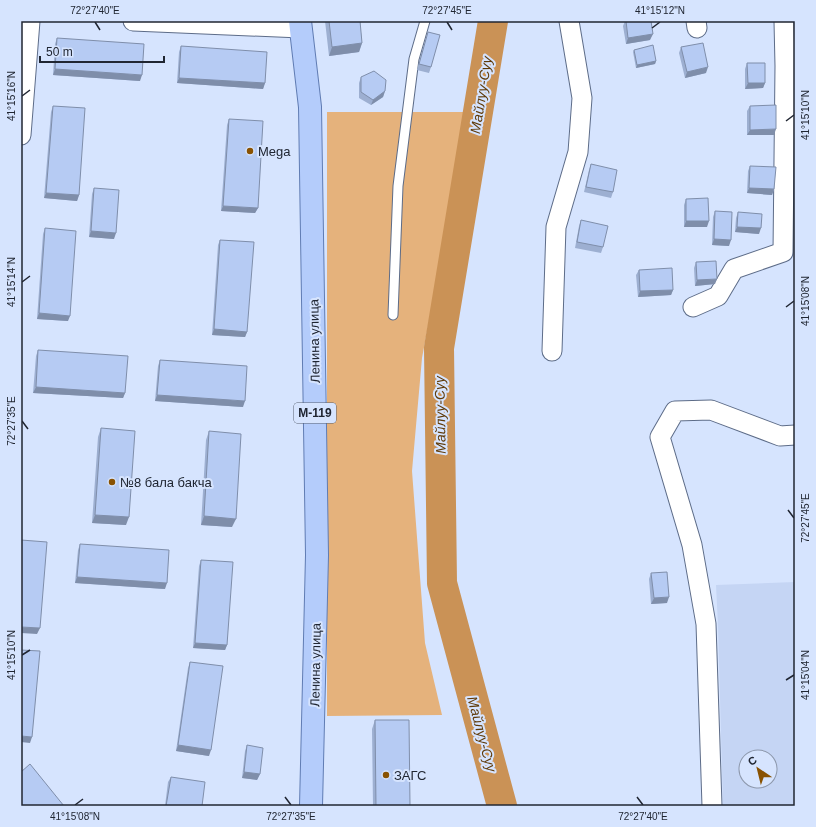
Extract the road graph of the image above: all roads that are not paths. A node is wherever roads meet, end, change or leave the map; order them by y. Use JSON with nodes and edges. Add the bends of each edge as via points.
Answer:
{"nodes":[{"id":1,"x":30,"y":21,"type":"edge"},
{"id":2,"x":133,"y":21,"type":"edge"},
{"id":3,"x":425,"y":21,"type":"edge"},
{"id":4,"x":569,"y":21,"type":"edge"},
{"id":5,"x":784,"y":21,"type":"edge"},
{"id":6,"x":301,"y":25,"type":"edge"},
{"id":7,"x":21,"y":135,"type":"edge"},
{"id":8,"x":693,"y":307,"type":"dead end"},
{"id":9,"x":393,"y":315,"type":"dead end"},
{"id":10,"x":552,"y":351,"type":"dead end"},
{"id":11,"x":795,"y":435,"type":"edge"},
{"id":12,"x":311,"y":806,"type":"edge"},
{"id":13,"x":712,"y":806,"type":"edge"}],
"edges":[{"from":1,"to":7,"type":"street"},
{"from":2,"to":6,"type":"street"},
{"from":3,"to":9,"type":"lane","via":[[414,59],[398,186]]},
{"from":4,"to":10,"type":"street","via":[[582,98],[578,152],[556,228]]},
{"from":5,"to":8,"type":"street","via":[[783,252],[734,269],[718,296]]},
{"from":6,"to":12,"type":"main road","name":"Ленина улица","number":"М-119","via":[[310,107],[317,548]]},
{"from":11,"to":13,"type":"street","via":[[780,436],[711,410],[675,411],[660,437],[692,545],[706,624]]}]}
